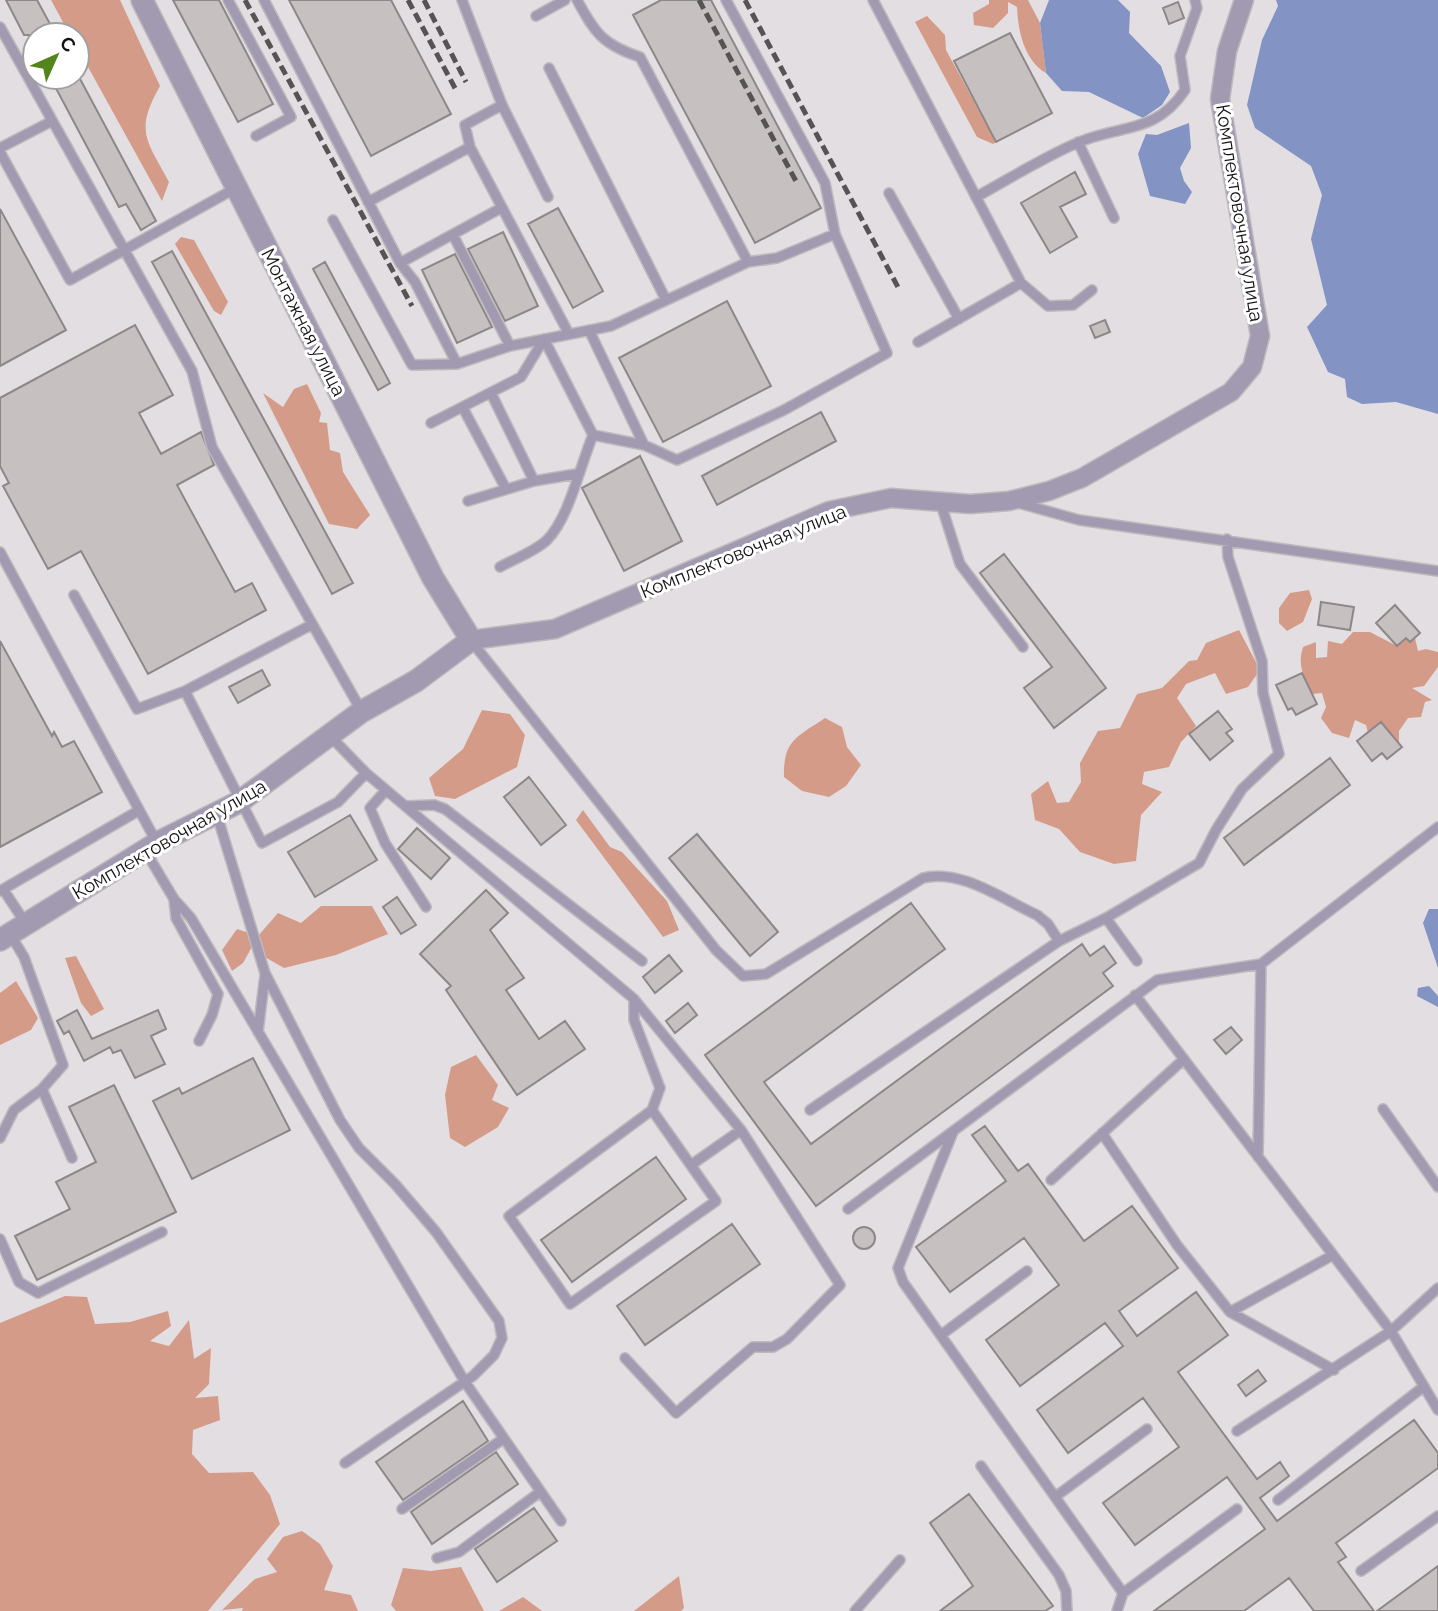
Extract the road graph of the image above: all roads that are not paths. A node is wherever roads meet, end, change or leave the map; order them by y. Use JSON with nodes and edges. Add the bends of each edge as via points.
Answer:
{"nodes":[{"id":1,"x":142,"y":0,"type":"edge"},
{"id":2,"x":228,"y":0,"type":"edge"},
{"id":3,"x":264,"y":0,"type":"edge"},
{"id":4,"x":462,"y":0,"type":"edge"},
{"id":5,"x":565,"y":0,"type":"edge"},
{"id":6,"x":578,"y":0,"type":"edge"},
{"id":7,"x":726,"y":0,"type":"edge"},
{"id":8,"x":873,"y":0,"type":"edge"},
{"id":9,"x":1195,"y":0,"type":"edge"},
{"id":10,"x":1244,"y":0,"type":"edge"},
{"id":11,"x":536,"y":16,"type":"dead end"},
{"id":12,"x":0,"y":27,"type":"edge"},
{"id":13,"x":549,"y":68,"type":"dead end"},
{"id":14,"x":502,"y":105,"type":"junction"},
{"id":15,"x":52,"y":121,"type":"junction"},
{"id":16,"x":256,"y":136,"type":"dead end"},
{"id":17,"x":1078,"y":142,"type":"junction"},
{"id":18,"x":470,"y":147,"type":"junction"},
{"id":19,"x":0,"y":150,"type":"edge"},
{"id":20,"x":236,"y":188,"type":"junction"},
{"id":21,"x":888,"y":193,"type":"dead end"},
{"id":22,"x":548,"y":197,"type":"dead end"},
{"id":23,"x":976,"y":197,"type":"junction"},
{"id":24,"x":368,"y":202,"type":"junction"},
{"id":25,"x":501,"y":208,"type":"junction"},
{"id":26,"x":1114,"y":218,"type":"dead end"},
{"id":27,"x":332,"y":220,"type":"dead end"},
{"id":28,"x":835,"y":234,"type":"junction"},
{"id":29,"x":453,"y":235,"type":"junction"},
{"id":30,"x":124,"y":251,"type":"junction"},
{"id":31,"x":748,"y":262,"type":"junction"},
{"id":32,"x":400,"y":264,"type":"junction"},
{"id":33,"x":1021,"y":283,"type":"junction"},
{"id":34,"x":1093,"y":290,"type":"dead end"},
{"id":35,"x":666,"y":300,"type":"junction"},
{"id":36,"x":959,"y":318,"type":"junction"},
{"id":37,"x":589,"y":330,"type":"junction"},
{"id":38,"x":569,"y":334,"type":"junction"},
{"id":39,"x":544,"y":339,"type":"junction"},
{"id":40,"x":918,"y":342,"type":"dead end"},
{"id":41,"x":510,"y":346,"type":"junction"},
{"id":42,"x":457,"y":363,"type":"junction"},
{"id":43,"x":491,"y":393,"type":"junction"},
{"id":44,"x":463,"y":408,"type":"junction"},
{"id":45,"x":431,"y":423,"type":"dead end"},
{"id":46,"x":593,"y":436,"type":"junction"},
{"id":47,"x":644,"y":445,"type":"junction"},
{"id":48,"x":576,"y":474,"type":"junction"},
{"id":49,"x":534,"y":481,"type":"junction"},
{"id":50,"x":506,"y":489,"type":"junction"},
{"id":51,"x":1009,"y":500,"type":"junction"},
{"id":52,"x":468,"y":501,"type":"dead end"},
{"id":53,"x":940,"y":501,"type":"junction"},
{"id":54,"x":1227,"y":539,"type":"junction"},
{"id":55,"x":0,"y":552,"type":"edge"},
{"id":56,"x":500,"y":567,"type":"dead end"},
{"id":57,"x":1438,"y":571,"type":"edge"},
{"id":58,"x":74,"y":595,"type":"dead end"},
{"id":59,"x":311,"y":625,"type":"junction"},
{"id":60,"x":471,"y":640,"type":"junction"},
{"id":61,"x":1023,"y":647,"type":"dead end"},
{"id":62,"x":185,"y":691,"type":"junction"},
{"id":63,"x":361,"y":712,"type":"junction"},
{"id":64,"x":331,"y":737,"type":"junction"},
{"id":65,"x":366,"y":773,"type":"junction"},
{"id":66,"x":386,"y":790,"type":"junction"},
{"id":67,"x":239,"y":802,"type":"junction"},
{"id":68,"x":405,"y":806,"type":"junction"},
{"id":69,"x":138,"y":811,"type":"junction"},
{"id":70,"x":216,"y":813,"type":"junction"},
{"id":71,"x":1438,"y":827,"type":"edge"},
{"id":72,"x":151,"y":847,"type":"junction"},
{"id":73,"x":2,"y":890,"type":"edge"},
{"id":74,"x":174,"y":899,"type":"junction"},
{"id":75,"x":426,"y":907,"type":"dead end"},
{"id":76,"x":1106,"y":918,"type":"junction"},
{"id":77,"x":12,"y":933,"type":"edge"},
{"id":78,"x":1059,"y":941,"type":"junction"},
{"id":79,"x":642,"y":961,"type":"dead end"},
{"id":80,"x":1137,"y":961,"type":"dead end"},
{"id":81,"x":1261,"y":964,"type":"junction"},
{"id":82,"x":265,"y":973,"type":"junction"},
{"id":83,"x":1135,"y":995,"type":"junction"},
{"id":84,"x":634,"y":999,"type":"junction"},
{"id":85,"x":258,"y":1032,"type":"junction"},
{"id":86,"x":199,"y":1041,"type":"dead end"},
{"id":87,"x":1184,"y":1059,"type":"junction"},
{"id":88,"x":42,"y":1089,"type":"junction"},
{"id":89,"x":1382,"y":1109,"type":"dead end"},
{"id":90,"x":652,"y":1110,"type":"junction"},
{"id":91,"x":810,"y":1110,"type":"dead end"},
{"id":92,"x":741,"y":1130,"type":"junction"},
{"id":93,"x":954,"y":1130,"type":"junction"},
{"id":94,"x":1102,"y":1133,"type":"junction"},
{"id":95,"x":0,"y":1138,"type":"edge"},
{"id":96,"x":1258,"y":1157,"type":"junction"},
{"id":97,"x":72,"y":1158,"type":"dead end"},
{"id":98,"x":691,"y":1165,"type":"junction"},
{"id":99,"x":1051,"y":1180,"type":"dead end"},
{"id":100,"x":1438,"y":1187,"type":"edge"},
{"id":101,"x":848,"y":1209,"type":"dead end"},
{"id":102,"x":162,"y":1232,"type":"dead end"},
{"id":103,"x":0,"y":1239,"type":"edge"},
{"id":104,"x":1333,"y":1255,"type":"junction"},
{"id":105,"x":1027,"y":1271,"type":"dead end"},
{"id":106,"x":1438,"y":1289,"type":"edge"},
{"id":107,"x":1230,"y":1312,"type":"junction"},
{"id":108,"x":1391,"y":1331,"type":"junction"},
{"id":109,"x":941,"y":1335,"type":"junction"},
{"id":110,"x":625,"y":1358,"type":"dead end"},
{"id":111,"x":1334,"y":1370,"type":"junction"},
{"id":112,"x":465,"y":1381,"type":"junction"},
{"id":113,"x":1423,"y":1387,"type":"junction"},
{"id":114,"x":1438,"y":1410,"type":"edge"},
{"id":115,"x":1147,"y":1429,"type":"dead end"},
{"id":116,"x":1237,"y":1431,"type":"dead end"},
{"id":117,"x":503,"y":1439,"type":"junction"},
{"id":118,"x":345,"y":1462,"type":"dead end"},
{"id":119,"x":981,"y":1466,"type":"dead end"},
{"id":120,"x":541,"y":1492,"type":"junction"},
{"id":121,"x":1055,"y":1496,"type":"junction"},
{"id":122,"x":1278,"y":1500,"type":"dead end"},
{"id":123,"x":402,"y":1509,"type":"dead end"},
{"id":124,"x":1237,"y":1509,"type":"dead end"},
{"id":125,"x":1438,"y":1516,"type":"edge"},
{"id":126,"x":561,"y":1521,"type":"dead end"},
{"id":127,"x":438,"y":1558,"type":"dead end"},
{"id":128,"x":900,"y":1560,"type":"dead end"},
{"id":129,"x":1361,"y":1571,"type":"dead end"},
{"id":130,"x":1123,"y":1593,"type":"junction"},
{"id":131,"x":855,"y":1611,"type":"edge"},
{"id":132,"x":1067,"y":1611,"type":"edge"},
{"id":133,"x":1117,"y":1611,"type":"edge"}],
"edges":[{"from":1,"to":20,"type":"street","name":"Монтажная улица"},
{"from":2,"to":16,"type":"lane","via":[[291,117]]},
{"from":3,"to":24,"type":"lane"},
{"from":4,"to":14,"type":"lane"},
{"from":5,"to":11,"type":"lane"},
{"from":6,"to":31,"type":"lane","via":[[590,24],[612,48],[639,57]]},
{"from":7,"to":28,"type":"lane","via":[[825,183]]},
{"from":8,"to":23,"type":"lane"},
{"from":9,"to":17,"type":"lane","via":[[1197,8],[1180,56],[1185,90],[1172,108],[1143,125]]},
{"from":10,"to":51,"type":"street","name":"Комплектовочная улица","via":[[1227,51],[1220,99],[1258,317],[1258,352],[1252,367],[1231,391],[1082,478]]},
{"from":12,"to":15,"type":"lane"},
{"from":13,"to":35,"type":"lane"},
{"from":14,"to":18,"type":"lane","via":[[465,125]]},
{"from":14,"to":22,"type":"lane"},
{"from":15,"to":19,"type":"lane"},
{"from":15,"to":30,"type":"lane"},
{"from":17,"to":23,"type":"lane"},
{"from":17,"to":26,"type":"lane"},
{"from":18,"to":24,"type":"lane"},
{"from":18,"to":25,"type":"lane"},
{"from":19,"to":30,"type":"lane","via":[[70,280]]},
{"from":20,"to":30,"type":"lane"},
{"from":20,"to":60,"type":"street","name":"Монтажная улица","via":[[433,578]]},
{"from":21,"to":36,"type":"lane"},
{"from":23,"to":33,"type":"lane"},
{"from":24,"to":32,"type":"lane"},
{"from":25,"to":29,"type":"lane"},
{"from":25,"to":38,"type":"lane"},
{"from":27,"to":42,"type":"lane","via":[[412,365]]},
{"from":28,"to":31,"type":"lane","via":[[777,258]]},
{"from":28,"to":47,"type":"lane","via":[[887,353],[784,410],[677,460]]},
{"from":29,"to":32,"type":"lane"},
{"from":29,"to":41,"type":"lane"},
{"from":30,"to":59,"type":"lane","via":[[192,371],[212,447]]},
{"from":31,"to":35,"type":"lane"},
{"from":32,"to":42,"type":"lane","via":[[415,282]]},
{"from":33,"to":34,"type":"lane","via":[[1048,306],[1073,304]]},
{"from":33,"to":36,"type":"lane"},
{"from":35,"to":37,"type":"lane","via":[[611,326]]},
{"from":36,"to":40,"type":"lane"},
{"from":37,"to":38,"type":"lane"},
{"from":37,"to":47,"type":"lane"},
{"from":38,"to":39,"type":"lane"},
{"from":39,"to":41,"type":"lane"},
{"from":39,"to":43,"type":"lane","via":[[521,377]]},
{"from":39,"to":46,"type":"lane"},
{"from":41,"to":42,"type":"lane"},
{"from":43,"to":44,"type":"lane"},
{"from":43,"to":49,"type":"lane"},
{"from":44,"to":45,"type":"lane"},
{"from":44,"to":50,"type":"lane"},
{"from":46,"to":47,"type":"lane"},
{"from":46,"to":48,"type":"lane"},
{"from":48,"to":49,"type":"lane"},
{"from":48,"to":56,"type":"lane","via":[[566,511],[547,541]]},
{"from":49,"to":50,"type":"lane"},
{"from":50,"to":52,"type":"lane"},
{"from":51,"to":53,"type":"street","name":"Комплектовочная улица"},
{"from":51,"to":54,"type":"lane","via":[[1079,520]]},
{"from":53,"to":60,"type":"street","name":"Комплектовочная улица","via":[[891,498],[829,512],[555,629]]},
{"from":53,"to":61,"type":"lane","via":[[960,564]]},
{"from":54,"to":57,"type":"lane"},
{"from":54,"to":76,"type":"lane","via":[[1228,557],[1262,661],[1263,693],[1279,754],[1242,789],[1199,863]]},
{"from":55,"to":69,"type":"lane"},
{"from":58,"to":62,"type":"lane","via":[[137,709]]},
{"from":59,"to":62,"type":"lane"},
{"from":59,"to":63,"type":"lane"},
{"from":60,"to":63,"type":"street","name":"Комплектовочная улица","via":[[416,681]]},
{"from":60,"to":78,"type":"lane","via":[[716,950],[743,976],[766,974],[923,878],[939,874],[1037,915]]},
{"from":62,"to":67,"type":"lane"},
{"from":63,"to":64,"type":"street","name":"Комплектовочная улица"},
{"from":64,"to":65,"type":"lane"},
{"from":64,"to":67,"type":"street","name":"Комплектовочная улица"},
{"from":65,"to":66,"type":"lane"},
{"from":65,"to":67,"type":"lane","via":[[338,802],[262,843]]},
{"from":66,"to":68,"type":"lane"},
{"from":66,"to":75,"type":"lane","via":[[370,808],[385,843]]},
{"from":67,"to":70,"type":"street","name":"Комплектовочная улица"},
{"from":68,"to":79,"type":"lane","via":[[445,809]]},
{"from":68,"to":84,"type":"lane"},
{"from":69,"to":72,"type":"lane"},
{"from":69,"to":73,"type":"lane"},
{"from":70,"to":72,"type":"street","name":"Комплектовочная улица"},
{"from":70,"to":82,"type":"lane"},
{"from":71,"to":81,"type":"lane"},
{"from":72,"to":74,"type":"lane"},
{"from":72,"to":77,"type":"street","name":"Комплектовочная улица"},
{"from":73,"to":77,"type":"lane"},
{"from":74,"to":85,"type":"lane","via":[[191,918]]},
{"from":74,"to":86,"type":"lane","via":[[176,918],[218,994]]},
{"from":76,"to":78,"type":"lane"},
{"from":76,"to":80,"type":"lane"},
{"from":77,"to":88,"type":"lane","via":[[63,1065]]},
{"from":78,"to":91,"type":"lane"},
{"from":81,"to":83,"type":"lane","via":[[1157,980]]},
{"from":81,"to":96,"type":"lane"},
{"from":82,"to":85,"type":"lane"},
{"from":82,"to":112,"type":"lane","via":[[340,1121],[436,1232],[499,1321],[502,1338],[494,1355]]},
{"from":83,"to":87,"type":"lane"},
{"from":83,"to":93,"type":"lane"},
{"from":84,"to":90,"type":"lane","via":[[634,1020],[660,1088]]},
{"from":84,"to":92,"type":"lane"},
{"from":85,"to":112,"type":"lane"},
{"from":87,"to":94,"type":"lane"},
{"from":87,"to":96,"type":"lane"},
{"from":88,"to":95,"type":"lane","via":[[14,1110]]},
{"from":88,"to":97,"type":"lane"},
{"from":89,"to":100,"type":"lane"},
{"from":90,"to":98,"type":"lane"},
{"from":90,"to":98,"type":"lane","via":[[509,1216],[570,1304],[716,1202]]},
{"from":92,"to":98,"type":"lane"},
{"from":92,"to":110,"type":"lane","via":[[840,1284],[787,1339],[773,1347],[753,1347],[676,1413]]},
{"from":93,"to":101,"type":"lane"},
{"from":93,"to":109,"type":"lane","via":[[898,1268]]},
{"from":94,"to":99,"type":"lane"},
{"from":94,"to":107,"type":"lane","via":[[1177,1245]]},
{"from":96,"to":104,"type":"lane"},
{"from":102,"to":103,"type":"lane","via":[[38,1293],[19,1282]]},
{"from":104,"to":107,"type":"lane"},
{"from":104,"to":108,"type":"lane"},
{"from":105,"to":109,"type":"lane"},
{"from":106,"to":108,"type":"lane"},
{"from":107,"to":111,"type":"lane"},
{"from":108,"to":111,"type":"lane"},
{"from":108,"to":113,"type":"lane"},
{"from":109,"to":121,"type":"lane"},
{"from":111,"to":116,"type":"lane"},
{"from":112,"to":117,"type":"lane"},
{"from":112,"to":118,"type":"lane"},
{"from":113,"to":114,"type":"lane"},
{"from":113,"to":122,"type":"lane"},
{"from":115,"to":121,"type":"lane"},
{"from":117,"to":120,"type":"lane"},
{"from":117,"to":123,"type":"lane"},
{"from":119,"to":132,"type":"lane","via":[[1059,1574]]},
{"from":120,"to":126,"type":"lane"},
{"from":120,"to":127,"type":"lane","via":[[459,1552]]},
{"from":121,"to":130,"type":"lane"},
{"from":124,"to":130,"type":"lane"},
{"from":125,"to":129,"type":"lane"},
{"from":128,"to":131,"type":"lane"},
{"from":130,"to":133,"type":"lane"}]}
